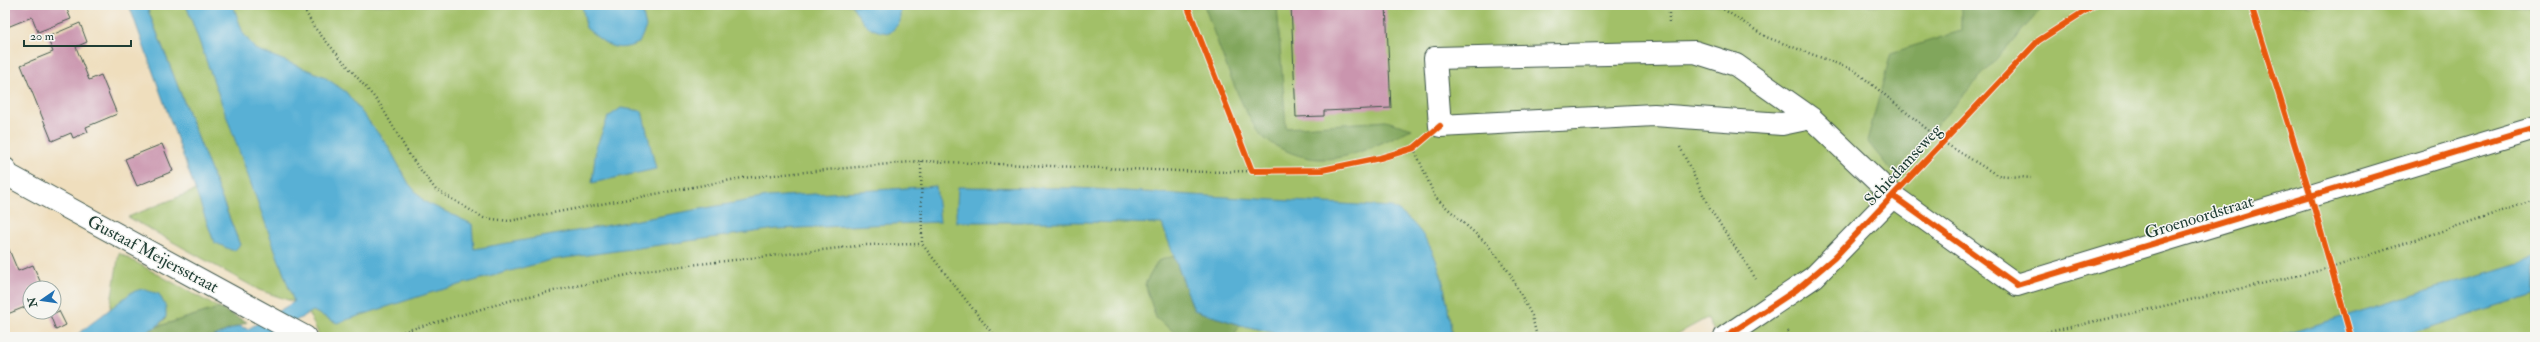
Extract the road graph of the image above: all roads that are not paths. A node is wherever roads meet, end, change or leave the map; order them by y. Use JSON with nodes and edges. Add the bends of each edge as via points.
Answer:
{"nodes":[{"id":1,"x":1811,"y":118,"type":"junction"},
{"id":2,"x":2535,"y":128,"type":"edge"},
{"id":3,"x":6,"y":174,"type":"edge"},
{"id":4,"x":1893,"y":196,"type":"junction"},
{"id":5,"x":296,"y":332,"type":"edge"},
{"id":6,"x":1725,"y":337,"type":"edge"}],
"edges":[{"from":1,"to":1,"type":"street","via":[[1782,124],[1654,115],[1440,126],[1435,58],[1695,52],[1736,65]]},
{"from":1,"to":4,"type":"street"},
{"from":2,"to":4,"type":"street","name":"Groenoordstraat","via":[[2017,286]]},
{"from":3,"to":5,"type":"street","name":"Gustaaf Meijersstraat"},
{"from":4,"to":6,"type":"street","name":"Schiedamseweg","via":[[1814,277]]}]}
